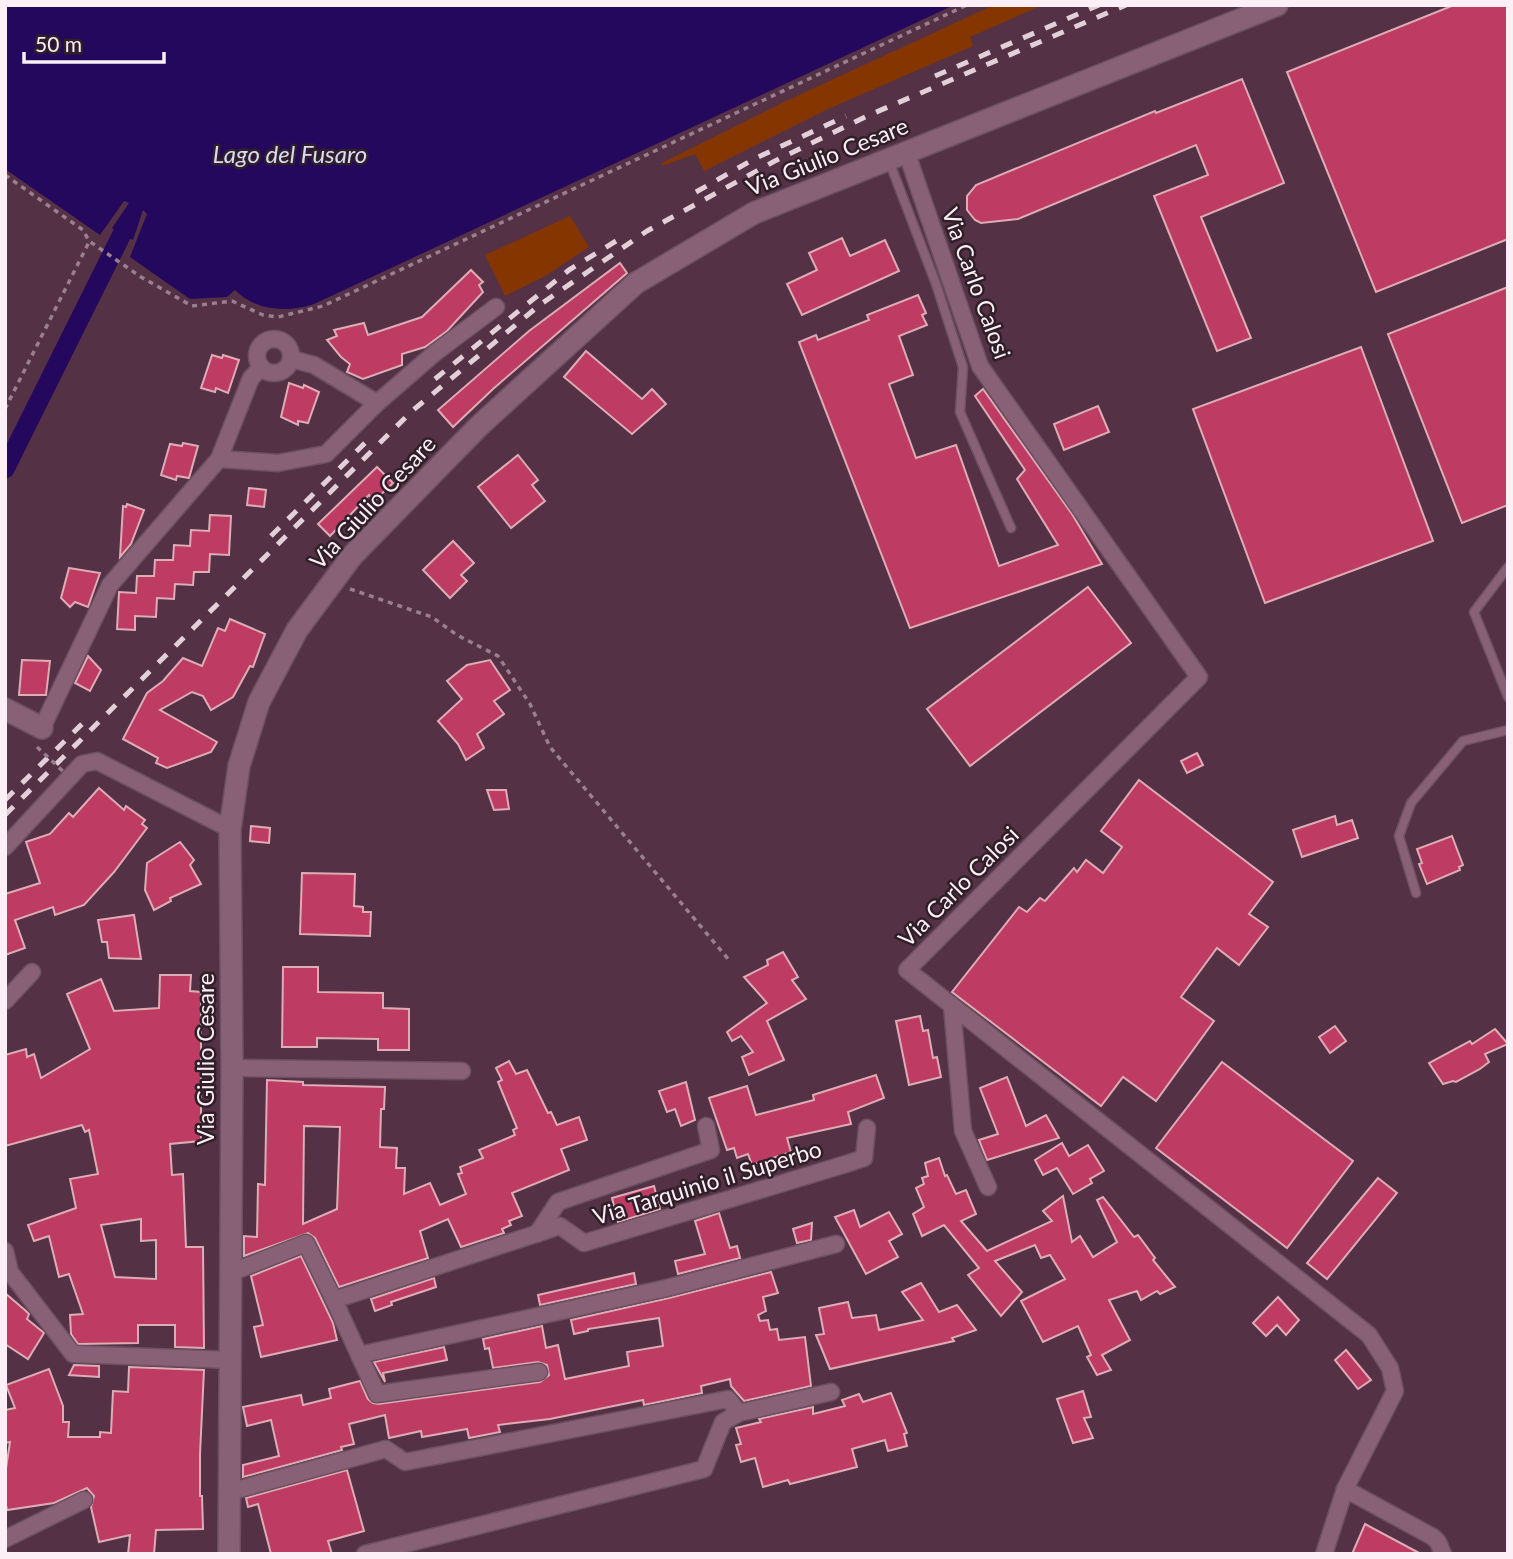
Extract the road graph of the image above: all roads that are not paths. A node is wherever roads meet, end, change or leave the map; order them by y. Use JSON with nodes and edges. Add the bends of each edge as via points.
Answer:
{"nodes":[{"id":1,"x":1277,"y":5,"type":"edge"},
{"id":2,"x":897,"y":155,"type":"junction"},
{"id":3,"x":496,"y":307,"type":"dead end"},
{"id":4,"x":291,"y":359,"type":"junction"},
{"id":5,"x":261,"y":368,"type":"junction"},
{"id":6,"x":377,"y":403,"type":"junction"},
{"id":7,"x":219,"y":458,"type":"junction"},
{"id":8,"x":1011,"y":528,"type":"dead end"},
{"id":9,"x":1508,"y":567,"type":"edge"},
{"id":10,"x":1508,"y":697,"type":"edge"},
{"id":11,"x":5,"y":709,"type":"edge"},
{"id":12,"x":1508,"y":730,"type":"edge"},
{"id":13,"x":40,"y":738,"type":"joint"},
{"id":14,"x":230,"y":828,"type":"junction"},
{"id":15,"x":5,"y":847,"type":"edge"},
{"id":16,"x":1416,"y":893,"type":"dead end"},
{"id":17,"x":32,"y":972,"type":"dead end"},
{"id":18,"x":5,"y":1001,"type":"edge"},
{"id":19,"x":952,"y":1006,"type":"junction"},
{"id":20,"x":232,"y":1068,"type":"junction"},
{"id":21,"x":462,"y":1071,"type":"dead end"},
{"id":22,"x":706,"y":1126,"type":"dead end"},
{"id":23,"x":867,"y":1128,"type":"dead end"},
{"id":24,"x":988,"y":1187,"type":"dead end"},
{"id":25,"x":537,"y":1234,"type":"junction"},
{"id":26,"x":836,"y":1244,"type":"dead end"},
{"id":27,"x":5,"y":1251,"type":"edge"},
{"id":28,"x":230,"y":1273,"type":"junction"},
{"id":29,"x":334,"y":1300,"type":"junction"},
{"id":30,"x":359,"y":1355,"type":"junction"},
{"id":31,"x":230,"y":1360,"type":"junction"},
{"id":32,"x":539,"y":1372,"type":"dead end"},
{"id":33,"x":831,"y":1392,"type":"dead end"},
{"id":34,"x":738,"y":1413,"type":"junction"},
{"id":35,"x":1345,"y":1489,"type":"junction"},
{"id":36,"x":229,"y":1492,"type":"junction"},
{"id":37,"x":84,"y":1500,"type":"dead end"},
{"id":38,"x":5,"y":1539,"type":"edge"},
{"id":39,"x":229,"y":1554,"type":"edge"},
{"id":40,"x":365,"y":1554,"type":"edge"},
{"id":41,"x":1324,"y":1554,"type":"edge"},
{"id":42,"x":1443,"y":1554,"type":"edge"}],
"edges":[{"from":1,"to":2,"type":"street","name":"Via Giulio Cesare"},
{"from":2,"to":8,"type":"lane","via":[[963,367],[960,412]]},
{"from":2,"to":14,"type":"street","name":"Via Giulio Cesare","via":[[754,213],[636,282],[479,426],[352,556],[297,630],[259,702],[239,766]]},
{"from":2,"to":19,"type":"street","name":"Via Carlo Calosi","via":[[980,366],[1199,677],[907,970]]},
{"from":3,"to":6,"type":"street"},
{"from":4,"to":5,"type":"street","via":[[276,373]]},
{"from":4,"to":5,"type":"street","via":[[285,343],[269,339],[257,351]]},
{"from":4,"to":6,"type":"street","via":[[314,365]]},
{"from":5,"to":7,"type":"street","via":[[251,378]]},
{"from":6,"to":7,"type":"street","via":[[326,454],[278,463]]},
{"from":7,"to":13,"type":"street","via":[[110,585]]},
{"from":9,"to":10,"type":"lane","via":[[1474,612]]},
{"from":11,"to":13,"type":"street"},
{"from":12,"to":16,"type":"lane","via":[[1463,741],[1411,803],[1399,836]]},
{"from":14,"to":15,"type":"street","via":[[97,761],[82,764]]},
{"from":14,"to":20,"type":"street","name":"Via Giulio Cesare"},
{"from":17,"to":18,"type":"street"},
{"from":19,"to":24,"type":"street","via":[[964,1131]]},
{"from":19,"to":35,"type":"street","name":"Via Carlo Calosi","via":[[1369,1335],[1390,1368],[1395,1391]]},
{"from":20,"to":21,"type":"street"},
{"from":20,"to":28,"type":"street","name":"Via Giulio Cesare"},
{"from":22,"to":25,"type":"street","name":"Via Tarquinio il Superbo","via":[[711,1150],[558,1202]]},
{"from":23,"to":25,"type":"street","name":"Via Tarquinio il Superbo","via":[[864,1158],[846,1164],[584,1243],[560,1226]]},
{"from":25,"to":29,"type":"street","name":"Via Tarquinio il Superbo"},
{"from":26,"to":30,"type":"street","via":[[667,1289]]},
{"from":27,"to":31,"type":"street","via":[[10,1272],[73,1354]]},
{"from":28,"to":29,"type":"street","via":[[306,1243]]},
{"from":28,"to":31,"type":"street","name":"Via Giulio Cesare"},
{"from":29,"to":30,"type":"street"},
{"from":30,"to":32,"type":"street","via":[[377,1394]]},
{"from":31,"to":36,"type":"street","name":"Via Giulio Cesare"},
{"from":33,"to":34,"type":"street"},
{"from":34,"to":36,"type":"street","via":[[728,1399],[405,1462],[386,1449]]},
{"from":34,"to":40,"type":"street","via":[[723,1422],[704,1469]]},
{"from":35,"to":41,"type":"street","name":"Via Carlo Calosi"},
{"from":35,"to":42,"type":"street","via":[[1433,1537]]},
{"from":36,"to":39,"type":"street","name":"Via Giulio Cesare"},
{"from":37,"to":38,"type":"street"}]}
